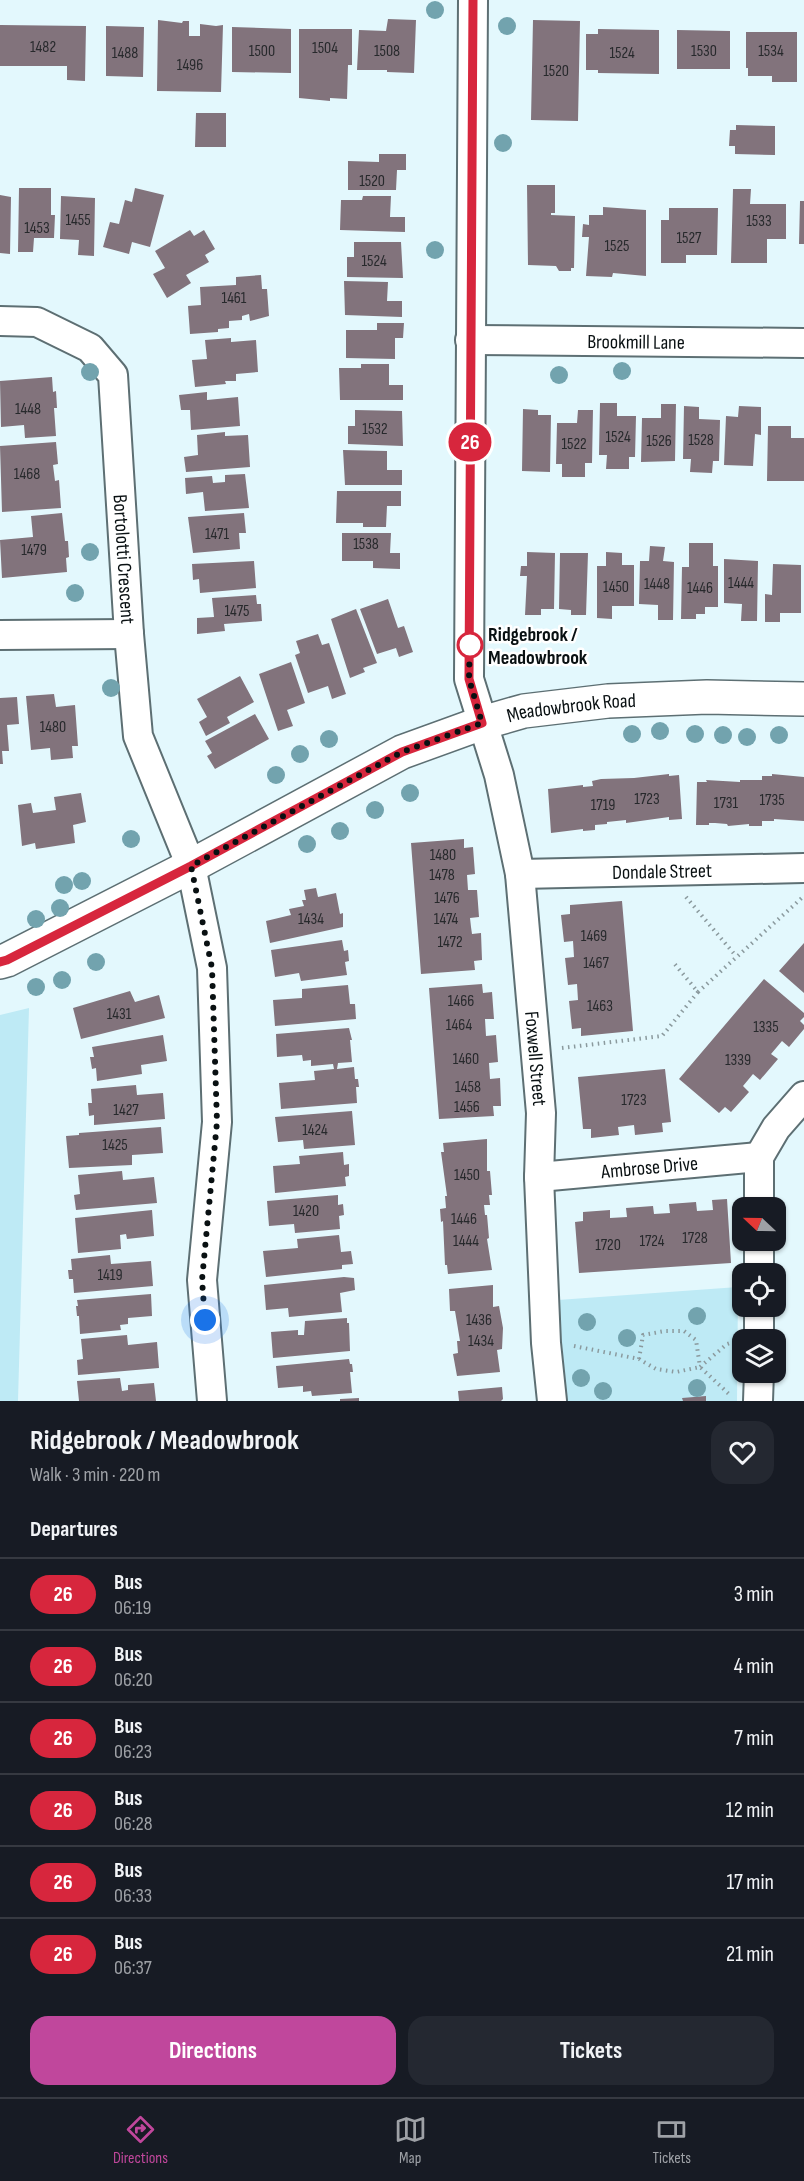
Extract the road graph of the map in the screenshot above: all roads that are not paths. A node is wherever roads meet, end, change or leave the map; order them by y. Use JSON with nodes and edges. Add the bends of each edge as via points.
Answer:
{"nodes":[{"id":1,"x":473,"y":0,"type":"edge"},
{"id":2,"x":0,"y":321,"type":"edge"},
{"id":3,"x":470,"y":340,"type":"junction"},
{"id":4,"x":804,"y":343,"type":"edge"},
{"id":5,"x":129,"y":634,"type":"junction"},
{"id":6,"x":0,"y":635,"type":"edge"},
{"id":7,"x":804,"y":699,"type":"edge"},
{"id":8,"x":482,"y":723,"type":"junction"},
{"id":9,"x":191,"y":866,"type":"junction"},
{"id":10,"x":804,"y":868,"type":"edge"},
{"id":11,"x":520,"y":874,"type":"junction"},
{"id":12,"x":0,"y":962,"type":"edge"},
{"id":13,"x":804,"y":1096,"type":"edge"},
{"id":14,"x":759,"y":1157,"type":"junction"},
{"id":15,"x":539,"y":1177,"type":"junction"},
{"id":16,"x":759,"y":1197,"type":"edge"},
{"id":17,"x":212,"y":1401,"type":"edge"},
{"id":18,"x":552,"y":1401,"type":"edge"}],
"edges":[{"from":1,"to":3,"type":"street","name":"Foxwell Street"},
{"from":2,"to":5,"type":"street","name":"Bortolotti Crescent","via":[[37,322],[90,348],[113,375]]},
{"from":3,"to":4,"type":"street","name":"Brookmill Lane"},
{"from":3,"to":8,"type":"street","name":"Foxwell Street","via":[[469,679]]},
{"from":5,"to":6,"type":"street"},
{"from":5,"to":9,"type":"street","name":"Bortolotti Crescent","via":[[138,736]]},
{"from":7,"to":8,"type":"street","name":"Meadowbrook Road","via":[[608,701],[524,711]]},
{"from":8,"to":9,"type":"street","name":"Meadowbrook Road","via":[[402,752]]},
{"from":8,"to":11,"type":"street","name":"Foxwell Street","via":[[499,775]]},
{"from":9,"to":12,"type":"street","name":"Meadowbrook Road"},
{"from":9,"to":17,"type":"street","name":"Bortolotti Crescent","via":[[212,968],[217,1122],[202,1280]]},
{"from":10,"to":11,"type":"street","name":"Dondale Street"},
{"from":11,"to":15,"type":"street","name":"Foxwell Street","via":[[541,1113]]},
{"from":13,"to":14,"type":"street","via":[[776,1128]]},
{"from":14,"to":15,"type":"street","name":"Ambrose Drive"},
{"from":14,"to":16,"type":"street"},
{"from":15,"to":18,"type":"street","name":"Foxwell Street"}]}
